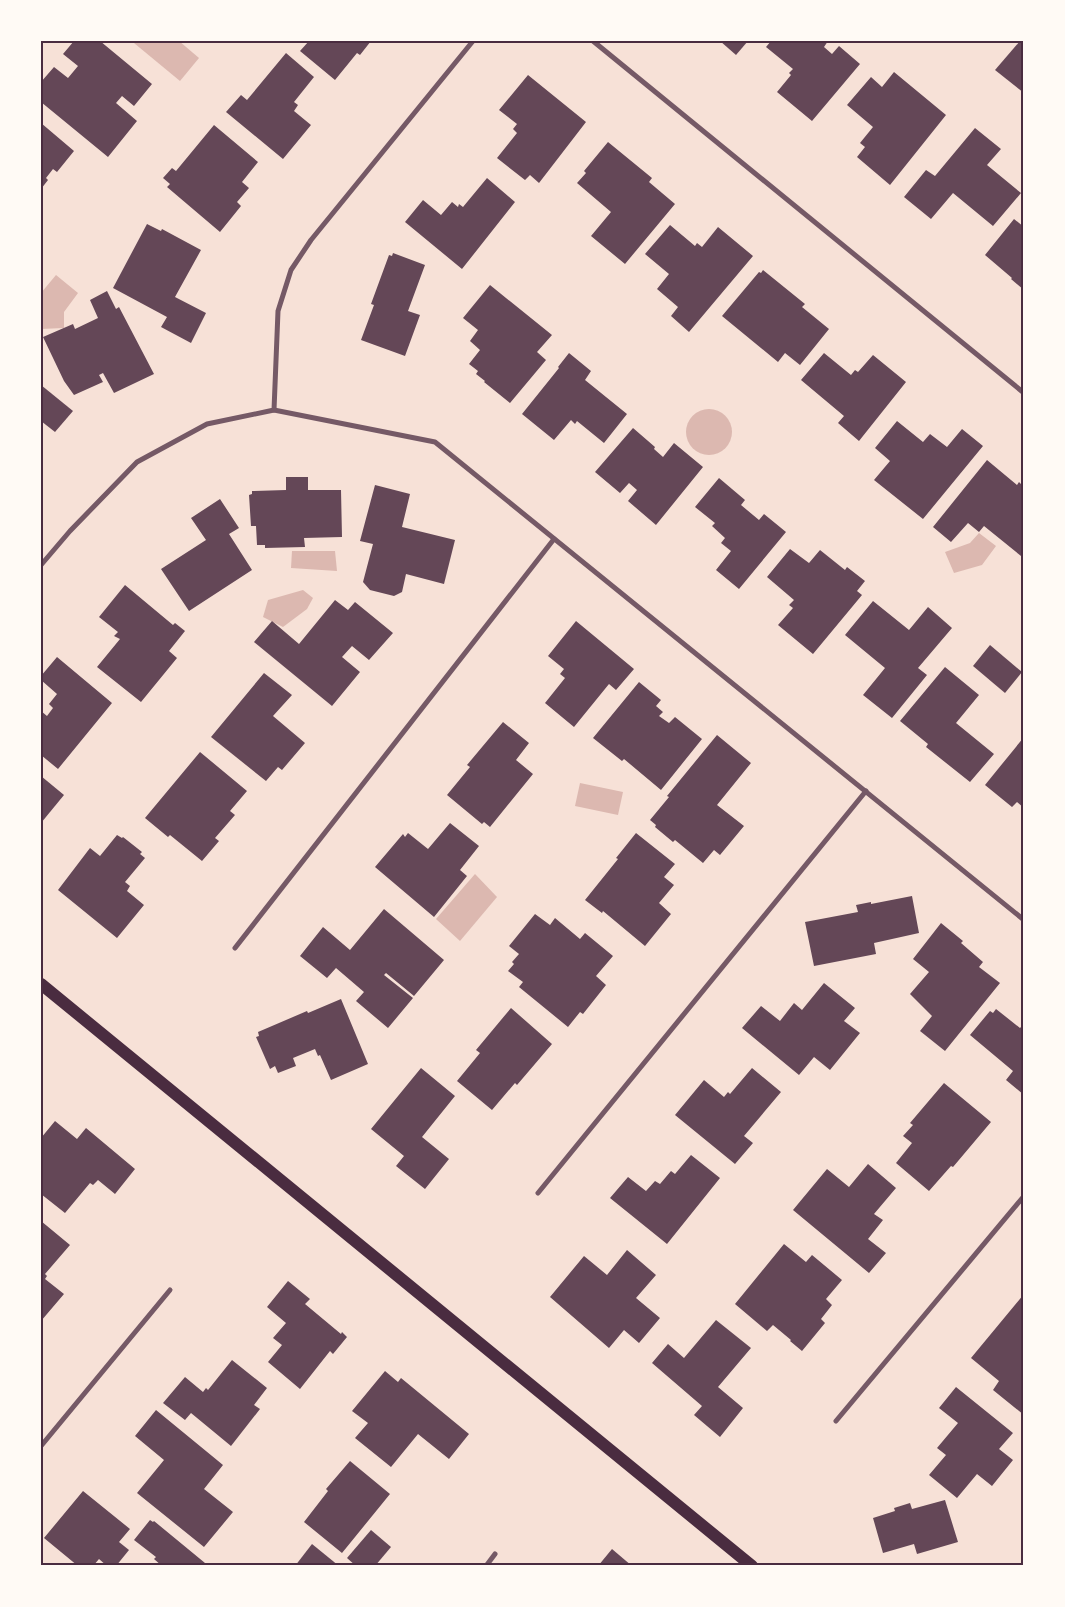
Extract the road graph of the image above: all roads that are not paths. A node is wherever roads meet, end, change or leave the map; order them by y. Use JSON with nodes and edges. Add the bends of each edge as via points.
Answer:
{"nodes":[{"id":1,"x":473,"y":41,"type":"edge"},
{"id":2,"x":593,"y":41,"type":"edge"},
{"id":3,"x":1024,"y":393,"type":"edge"},
{"id":4,"x":274,"y":410,"type":"junction"},
{"id":5,"x":554,"y":539,"type":"junction"},
{"id":6,"x":41,"y":565,"type":"edge"},
{"id":7,"x":866,"y":791,"type":"junction"},
{"id":8,"x":1024,"y":920,"type":"edge"},
{"id":9,"x":235,"y":948,"type":"dead end"},
{"id":10,"x":41,"y":984,"type":"edge"},
{"id":11,"x":538,"y":1193,"type":"dead end"},
{"id":12,"x":1024,"y":1196,"type":"edge"},
{"id":13,"x":170,"y":1290,"type":"dead end"},
{"id":14,"x":836,"y":1422,"type":"dead end"},
{"id":15,"x":41,"y":1446,"type":"edge"},
{"id":16,"x":495,"y":1554,"type":"dead end"},
{"id":17,"x":486,"y":1566,"type":"edge"},
{"id":18,"x":752,"y":1566,"type":"edge"}],
"edges":[{"from":1,"to":4,"type":"street","via":[[310,240],[290,270],[278,312]]},
{"from":2,"to":3,"type":"street"},
{"from":4,"to":5,"type":"street","via":[[435,442]]},
{"from":4,"to":6,"type":"street","via":[[207,424],[137,462]]},
{"from":5,"to":7,"type":"street"},
{"from":5,"to":9,"type":"street"},
{"from":7,"to":8,"type":"street"},
{"from":7,"to":11,"type":"street"},
{"from":10,"to":18,"type":"main road"},
{"from":12,"to":14,"type":"street"},
{"from":13,"to":15,"type":"street"},
{"from":16,"to":17,"type":"street"}]}
